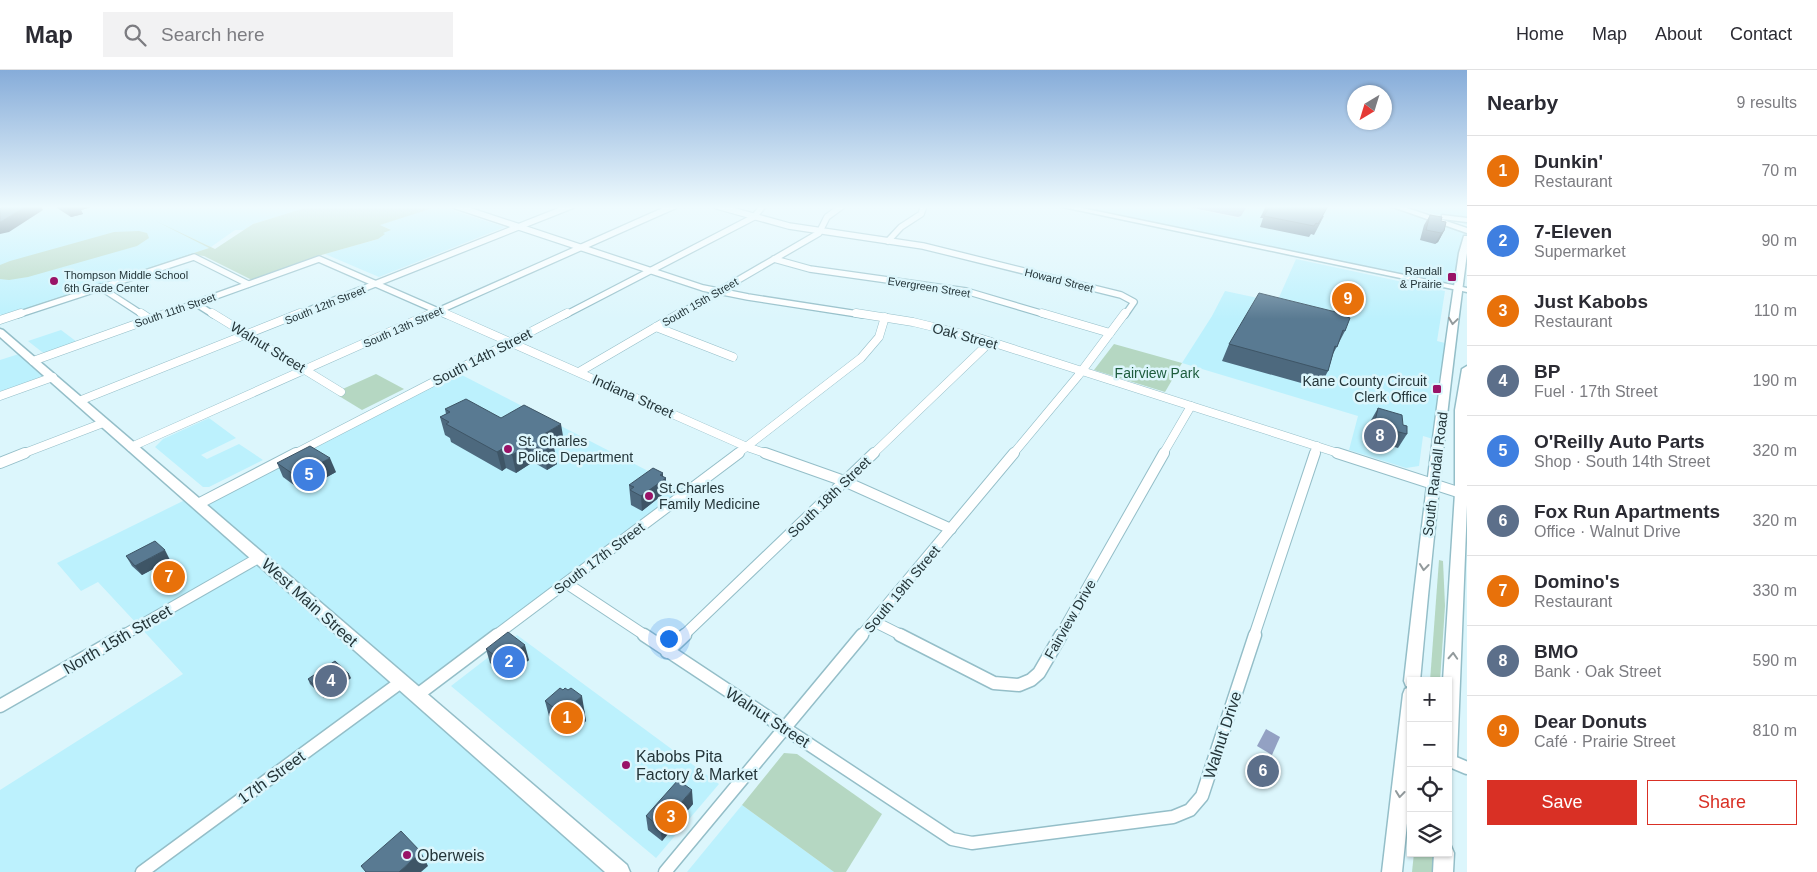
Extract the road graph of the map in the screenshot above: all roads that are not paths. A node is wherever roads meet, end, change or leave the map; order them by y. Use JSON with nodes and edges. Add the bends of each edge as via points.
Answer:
{"nodes":[{"id":1,"x":477,"y":243,"type":"edge"},
{"id":2,"x":568,"y":243,"type":"edge"},
{"id":3,"x":592,"y":243,"type":"edge"},
{"id":4,"x":704,"y":243,"type":"edge"},
{"id":5,"x":801,"y":243,"type":"edge"},
{"id":6,"x":905,"y":243,"type":"edge"},
{"id":7,"x":1242,"y":243,"type":"edge"},
{"id":8,"x":1465,"y":243,"type":"edge"},
{"id":9,"x":582,"y":248,"type":"junction"},
{"id":10,"x":197,"y":259,"type":"joint"},
{"id":11,"x":318,"y":259,"type":"joint"},
{"id":12,"x":774,"y":259,"type":"junction"},
{"id":13,"x":651,"y":271,"type":"junction"},
{"id":14,"x":248,"y":284,"type":"junction"},
{"id":15,"x":376,"y":284,"type":"junction"},
{"id":16,"x":100,"y":287,"type":"junction"},
{"id":17,"x":1462,"y":289,"type":"edge"},
{"id":18,"x":718,"y":291,"type":"junction"},
{"id":19,"x":1134,"y":302,"type":"joint"},
{"id":20,"x":195,"y":303,"type":"junction"},
{"id":21,"x":439,"y":311,"type":"junction"},
{"id":22,"x":885,"y":317,"type":"junction"},
{"id":23,"x":150,"y":319,"type":"junction"},
{"id":24,"x":0,"y":320,"type":"edge"},
{"id":25,"x":656,"y":327,"type":"junction"},
{"id":26,"x":0,"y":332,"type":"edge"},
{"id":27,"x":1110,"y":333,"type":"junction"},
{"id":28,"x":250,"y":335,"type":"junction"},
{"id":29,"x":510,"y":342,"type":"junction"},
{"id":30,"x":990,"y":342,"type":"junction"},
{"id":31,"x":733,"y":357,"type":"dead end"},
{"id":32,"x":33,"y":361,"type":"junction"},
{"id":33,"x":1467,"y":369,"type":"edge"},
{"id":34,"x":307,"y":370,"type":"junction"},
{"id":35,"x":1082,"y":371,"type":"junction"},
{"id":36,"x":579,"y":372,"type":"junction"},
{"id":37,"x":53,"y":377,"type":"junction"},
{"id":38,"x":341,"y":392,"type":"dead end"},
{"id":39,"x":0,"y":396,"type":"edge"},
{"id":40,"x":79,"y":401,"type":"junction"},
{"id":41,"x":1191,"y":406,"type":"junction"},
{"id":42,"x":103,"y":423,"type":"junction"},
{"id":43,"x":1316,"y":446,"type":"junction"},
{"id":44,"x":131,"y":447,"type":"junction"},
{"id":45,"x":747,"y":447,"type":"junction"},
{"id":46,"x":0,"y":463,"type":"edge"},
{"id":47,"x":844,"y":481,"type":"junction"},
{"id":48,"x":1432,"y":484,"type":"junction"},
{"id":49,"x":1464,"y":494,"type":"edge"},
{"id":50,"x":198,"y":504,"type":"junction"},
{"id":51,"x":951,"y":529,"type":"junction"},
{"id":52,"x":260,"y":556,"type":"junction"},
{"id":53,"x":566,"y":583,"type":"junction"},
{"id":54,"x":875,"y":622,"type":"junction"},
{"id":55,"x":667,"y":652,"type":"junction"},
{"id":56,"x":1412,"y":677,"type":"edge"},
{"id":57,"x":400,"y":682,"type":"junction"},
{"id":58,"x":416,"y":696,"type":"junction"},
{"id":59,"x":0,"y":706,"type":"edge"},
{"id":60,"x":1408,"y":722,"type":"edge"},
{"id":61,"x":1450,"y":722,"type":"edge"},
{"id":62,"x":785,"y":728,"type":"junction"},
{"id":63,"x":1452,"y":761,"type":"edge"},
{"id":64,"x":1467,"y":768,"type":"edge"},
{"id":65,"x":972,"y":843,"type":"joint"},
{"id":66,"x":1444,"y":857,"type":"edge"},
{"id":67,"x":142,"y":872,"type":"edge"},
{"id":68,"x":620,"y":872,"type":"edge"},
{"id":69,"x":665,"y":872,"type":"edge"},
{"id":70,"x":1392,"y":872,"type":"edge"},
{"id":71,"x":1444,"y":872,"type":"edge"}],
"edges":[{"from":1,"to":15,"type":"street","name":"South 12th Street"},
{"from":2,"to":9,"type":"street","name":"Oak Street"},
{"from":3,"to":9,"type":"street","name":"South 13th Street"},
{"from":4,"to":13,"type":"street","name":"South 14th Street"},
{"from":5,"to":12,"type":"street","name":"South 15th Street"},
{"from":6,"to":19,"type":"street","name":"Howard Street","via":[[1121,295],[1132,298]]},
{"from":7,"to":17,"type":"street"},
{"from":8,"to":17,"type":"main road","name":"South Randall Road"},
{"from":9,"to":13,"type":"street","name":"Oak Street"},
{"from":9,"to":21,"type":"street","name":"South 13th Street"},
{"from":10,"to":14,"type":"street"},
{"from":10,"to":16,"type":"street"},
{"from":11,"to":14,"type":"street","name":"South 11th Street"},
{"from":11,"to":15,"type":"street","name":"Indiana Street"},
{"from":12,"to":18,"type":"street","name":"South 15th Street"},
{"from":12,"to":27,"type":"street","name":"Evergreen Street","via":[[810,269],[966,292]]},
{"from":13,"to":18,"type":"street","name":"Oak Street"},
{"from":13,"to":29,"type":"street","name":"South 14th Street"},
{"from":14,"to":20,"type":"street","name":"South 11th Street"},
{"from":15,"to":21,"type":"street","name":"Indiana Street"},
{"from":15,"to":28,"type":"street","name":"South 12th Street"},
{"from":16,"to":23,"type":"street"},
{"from":16,"to":24,"type":"street"},
{"from":17,"to":48,"type":"main road","name":"South Randall Road","one_way":true},
{"from":18,"to":22,"type":"street","name":"Oak Street"},
{"from":18,"to":25,"type":"street","name":"South 15th Street"},
{"from":19,"to":27,"type":"street","name":"South 19th Street"},
{"from":20,"to":23,"type":"street","name":"South 11th Street"},
{"from":20,"to":28,"type":"street","name":"Walnut Street"},
{"from":21,"to":29,"type":"street","name":"Indiana Street"},
{"from":21,"to":34,"type":"street","name":"South 13th Street"},
{"from":22,"to":30,"type":"street","name":"Oak Street"},
{"from":22,"to":45,"type":"street","name":"South 17th Street","via":[[878,337],[861,358]]},
{"from":23,"to":32,"type":"street","name":"South 11th Street"},
{"from":25,"to":31,"type":"street"},
{"from":25,"to":36,"type":"street","name":"South 15th Street"},
{"from":26,"to":32,"type":"main road","name":"West Main Street"},
{"from":27,"to":35,"type":"street","name":"South 19th Street"},
{"from":28,"to":34,"type":"street","name":"Walnut Street"},
{"from":28,"to":40,"type":"street","name":"South 12th Street"},
{"from":29,"to":36,"type":"street","name":"Indiana Street"},
{"from":29,"to":50,"type":"street","name":"South 14th Street"},
{"from":30,"to":35,"type":"street","name":"Oak Street"},
{"from":30,"to":47,"type":"street","name":"South 18th Street"},
{"from":32,"to":37,"type":"main road","name":"West Main Street"},
{"from":33,"to":49,"type":"main road","name":"South Randall Road","via":[[1461,410]]},
{"from":34,"to":38,"type":"street","name":"Walnut Street"},
{"from":34,"to":44,"type":"street","name":"South 13th Street"},
{"from":35,"to":41,"type":"street","name":"Oak Street"},
{"from":35,"to":51,"type":"street","name":"South 19th Street"},
{"from":36,"to":45,"type":"street","name":"Indiana Street"},
{"from":37,"to":39,"type":"street"},
{"from":37,"to":40,"type":"main road","name":"West Main Street"},
{"from":40,"to":42,"type":"main road","name":"West Main Street"},
{"from":41,"to":43,"type":"street","name":"Oak Street"},
{"from":41,"to":54,"type":"street","name":"Fairview Drive","via":[[1040,673],[1031,680],[1007,685],[988,680]]},
{"from":42,"to":44,"type":"main road","name":"West Main Street"},
{"from":42,"to":46,"type":"street"},
{"from":43,"to":48,"type":"street","name":"Oak Street"},
{"from":43,"to":65,"type":"street","name":"Walnut Drive","via":[[1205,788],[1196,806],[1173,817]]},
{"from":44,"to":50,"type":"main road","name":"West Main Street"},
{"from":45,"to":47,"type":"street","name":"Indiana Street"},
{"from":45,"to":53,"type":"street","name":"South 17th Street"},
{"from":47,"to":51,"type":"street","name":"Indiana Street"},
{"from":47,"to":55,"type":"street","name":"South 18th Street"},
{"from":48,"to":49,"type":"street","name":"Oak Street"},
{"from":48,"to":56,"type":"main road","name":"South Randall Road","one_way":true},
{"from":61,"to":49,"type":"main road","name":"South Randall Road","one_way":true},
{"from":50,"to":52,"type":"main road","name":"West Main Street"},
{"from":51,"to":54,"type":"street","name":"South 19th Street"},
{"from":52,"to":57,"type":"main road","name":"West Main Street"},
{"from":52,"to":59,"type":"street","name":"North 15th Street"},
{"from":53,"to":55,"type":"street","name":"Walnut Street"},
{"from":53,"to":58,"type":"street","name":"South 17th Street"},
{"from":54,"to":62,"type":"street","name":"South 19th Street"},
{"from":55,"to":62,"type":"street","name":"Walnut Street"},
{"from":57,"to":58,"type":"main road","name":"West Main Street"},
{"from":57,"to":67,"type":"street","name":"17th Street"},
{"from":58,"to":68,"type":"main road","name":"West Main Street"},
{"from":60,"to":70,"type":"main road","one_way":true},
{"from":62,"to":65,"type":"street","name":"Walnut Street","via":[[952,839]]},
{"from":62,"to":69,"type":"street","name":"South 19th Street"},
{"from":63,"to":64,"type":"street"},
{"from":66,"to":71,"type":"main road"}]}
